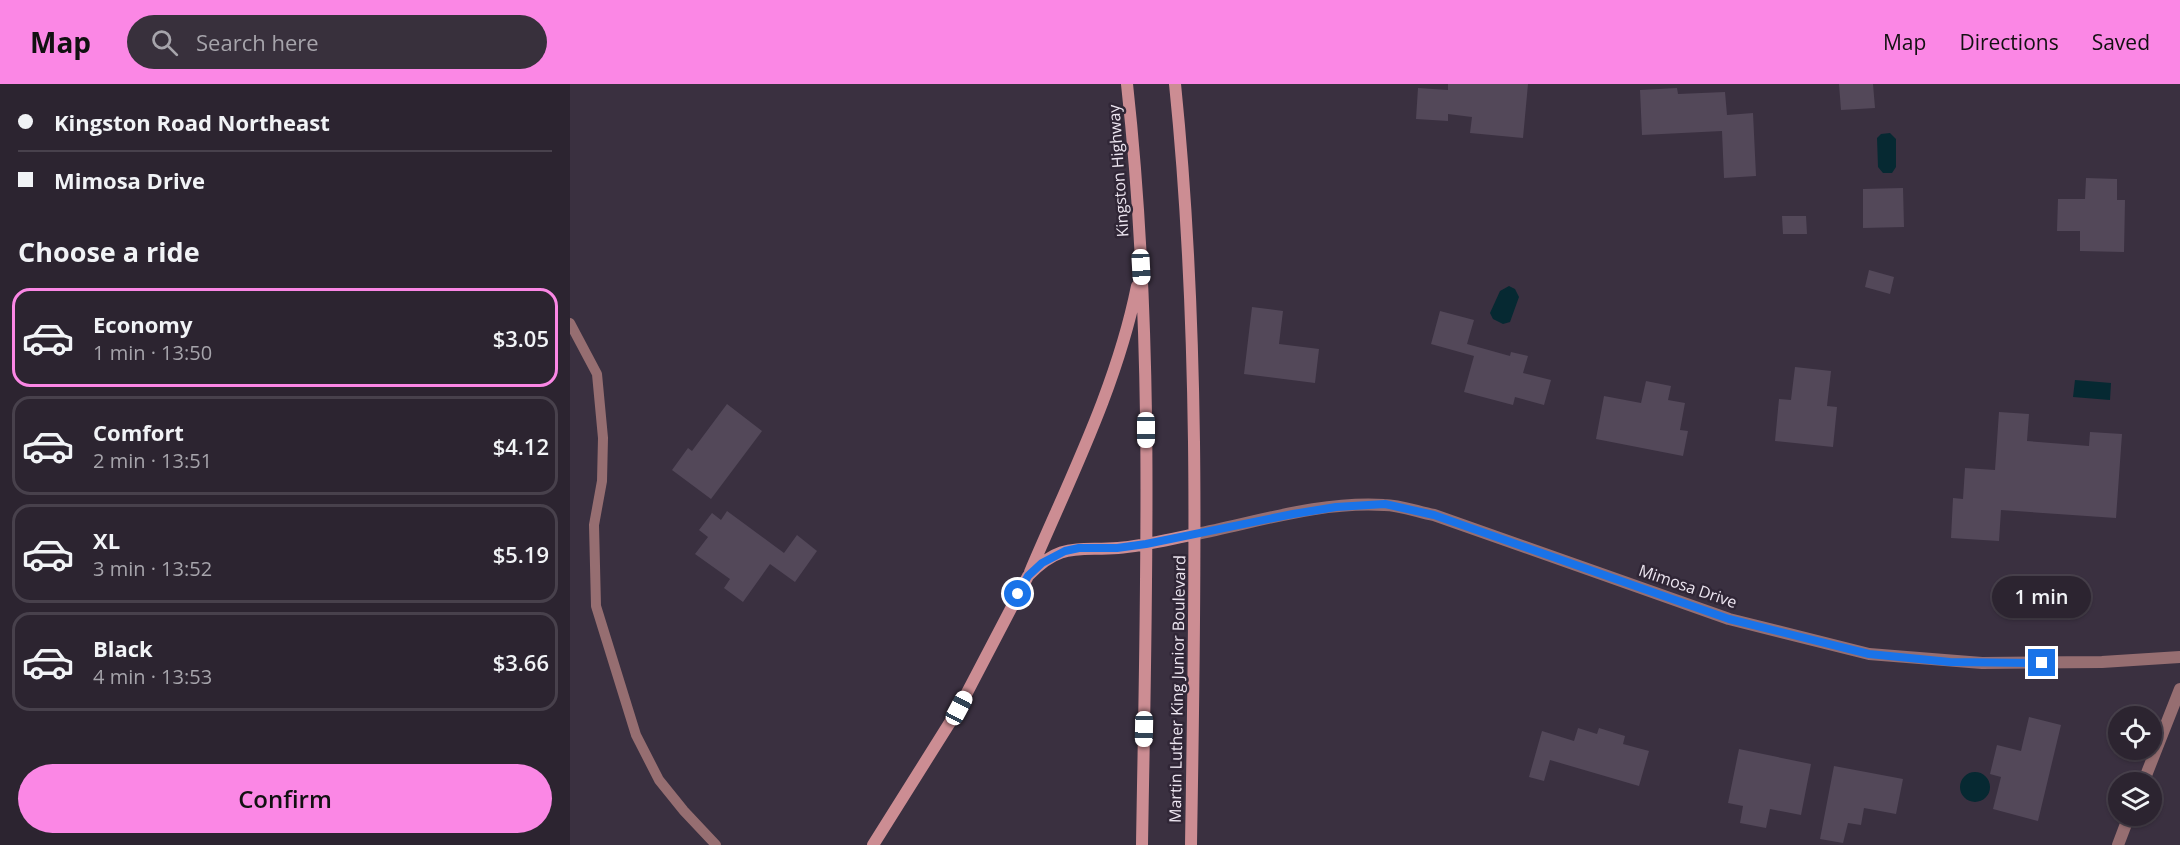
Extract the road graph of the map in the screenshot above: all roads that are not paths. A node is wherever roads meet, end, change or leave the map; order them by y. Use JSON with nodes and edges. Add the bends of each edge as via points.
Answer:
{"nodes":[{"id":1,"x":1127,"y":84,"type":"edge"},
{"id":2,"x":1175,"y":84,"type":"edge"},
{"id":3,"x":1141,"y":267,"type":"junction"},
{"id":4,"x":570,"y":323,"type":"edge"},
{"id":5,"x":1196,"y":534,"type":"junction"},
{"id":6,"x":1146,"y":544,"type":"junction"},
{"id":7,"x":1028,"y":576,"type":"junction"},
{"id":8,"x":2180,"y":657,"type":"edge"},
{"id":9,"x":2180,"y":690,"type":"edge"},
{"id":10,"x":2147,"y":772,"type":"edge"},
{"id":11,"x":2125,"y":826,"type":"edge"},
{"id":12,"x":716,"y":845,"type":"edge"},
{"id":13,"x":873,"y":845,"type":"edge"},
{"id":14,"x":1142,"y":845,"type":"edge"},
{"id":15,"x":1191,"y":845,"type":"edge"},
{"id":16,"x":2118,"y":845,"type":"edge"}],
"edges":[{"from":1,"to":3,"type":"main road","name":"Kingston Highway"},
{"from":2,"to":5,"type":"main road","via":[[1188,232]]},
{"from":3,"to":6,"type":"main road","name":"Kingston Highway","via":[[1146,361]]},
{"from":3,"to":7,"type":"main road","via":[[1125,336],[1101,408]]},
{"from":4,"to":12,"type":"lane","via":[[597,374],[603,438],[602,481],[594,525],[596,606],[636,735],[659,780]]},
{"from":5,"to":6,"type":"main road"},
{"from":5,"to":8,"type":"street","name":"Mimosa Drive","via":[[1336,507],[1385,504],[1434,515],[1729,619],[1869,654],[1982,663]]},
{"from":5,"to":15,"type":"main road","name":"Martin Luther King Junior Boulevard"},
{"from":6,"to":7,"type":"main road","via":[[1065,551]]},
{"from":6,"to":14,"type":"main road","name":"Martin Luther King Junior Boulevard"},
{"from":7,"to":13,"type":"main road","via":[[959,708]]},
{"from":9,"to":10,"type":"street"},
{"from":11,"to":16,"type":"street"}]}
